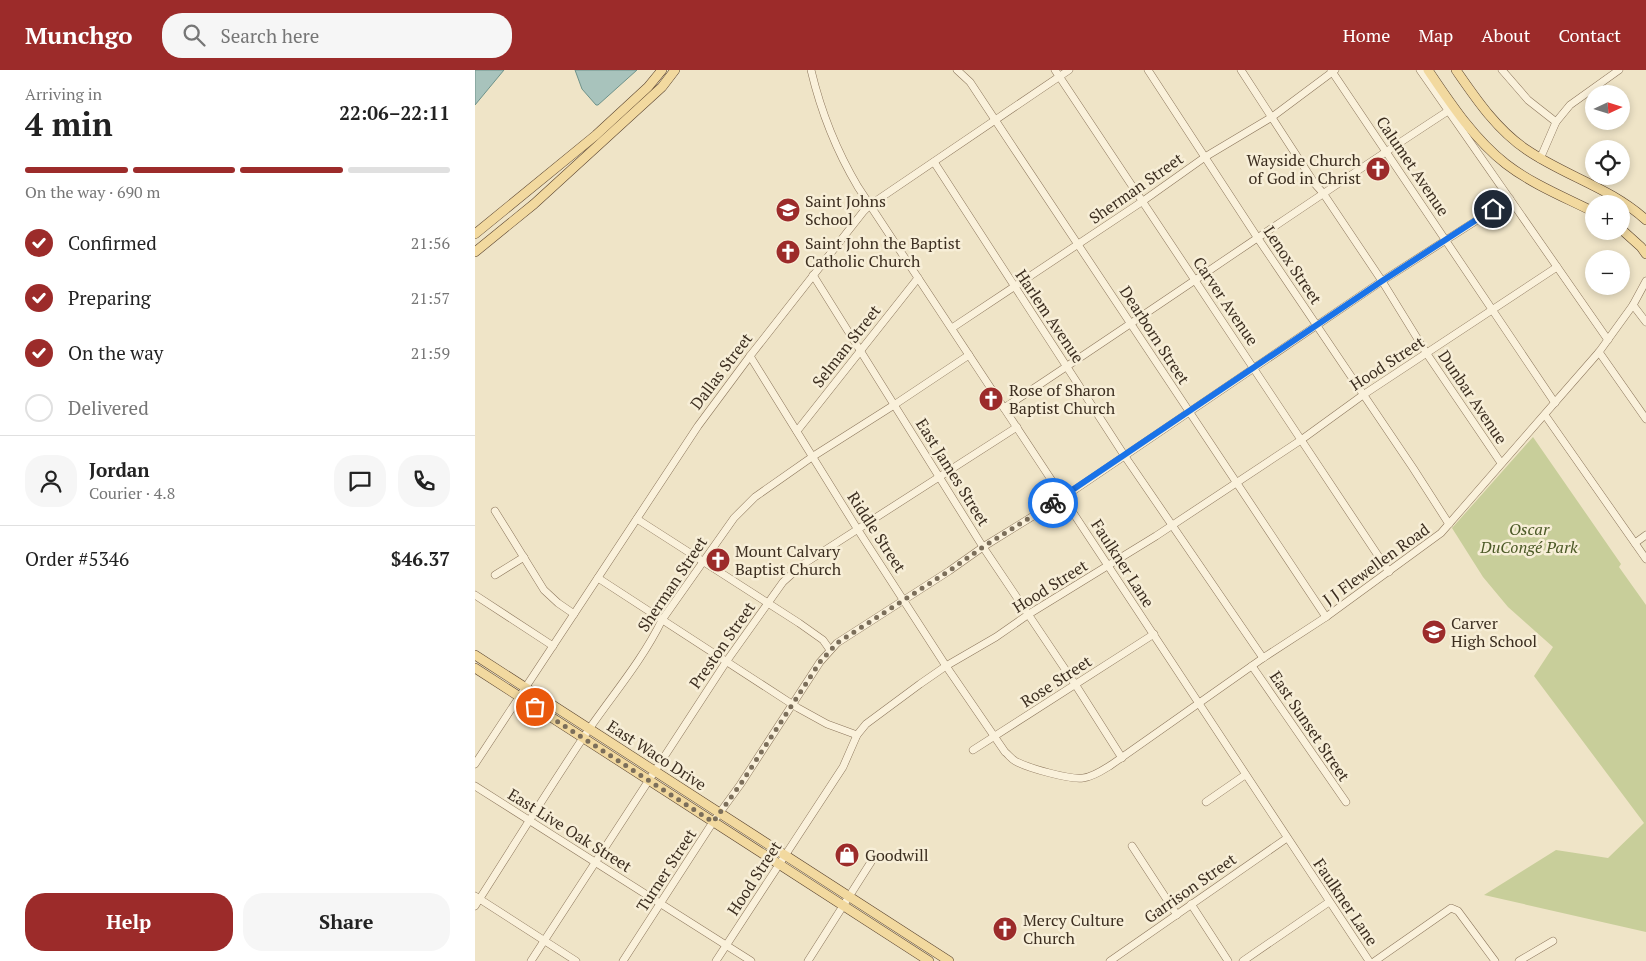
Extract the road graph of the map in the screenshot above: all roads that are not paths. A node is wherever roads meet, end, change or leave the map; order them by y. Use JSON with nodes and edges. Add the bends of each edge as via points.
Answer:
{"nodes":[{"id":1,"x":662,"y":70,"type":"edge"},
{"id":2,"x":675,"y":70,"type":"edge"},
{"id":3,"x":811,"y":70,"type":"edge"},
{"id":4,"x":957,"y":70,"type":"edge"},
{"id":5,"x":1069,"y":70,"type":"edge"},
{"id":6,"x":1148,"y":70,"type":"edge"},
{"id":7,"x":1241,"y":70,"type":"edge"},
{"id":8,"x":1420,"y":70,"type":"edge"},
{"id":9,"x":1428,"y":70,"type":"edge"},
{"id":10,"x":1456,"y":70,"type":"edge"},
{"id":11,"x":1503,"y":70,"type":"edge"},
{"id":12,"x":1619,"y":70,"type":"edge"},
{"id":13,"x":1333,"y":71,"type":"edge"},
{"id":14,"x":1057,"y":73,"type":"edge"},
{"id":15,"x":1448,"y":111,"type":"junction"},
{"id":16,"x":1272,"y":117,"type":"junction"},
{"id":17,"x":994,"y":120,"type":"junction"},
{"id":18,"x":1556,"y":122,"type":"junction"},
{"id":19,"x":1387,"y":151,"type":"junction"},
{"id":20,"x":1205,"y":157,"type":"junction"},
{"id":21,"x":1540,"y":158,"type":"junction"},
{"id":22,"x":934,"y":162,"type":"junction"},
{"id":23,"x":1323,"y":193,"type":"junction"},
{"id":24,"x":1510,"y":199,"type":"junction"},
{"id":25,"x":1143,"y":202,"type":"junction"},
{"id":26,"x":869,"y":205,"type":"junction"},
{"id":27,"x":1585,"y":208,"type":"edge"},
{"id":28,"x":1646,"y":220,"type":"edge"},
{"id":29,"x":475,"y":234,"type":"edge"},
{"id":30,"x":1257,"y":237,"type":"junction"},
{"id":31,"x":1630,"y":237,"type":"edge"},
{"id":32,"x":1445,"y":239,"type":"junction"},
{"id":33,"x":1079,"y":244,"type":"junction"},
{"id":34,"x":475,"y":252,"type":"edge"},
{"id":35,"x":1646,"y":254,"type":"edge"},
{"id":36,"x":1557,"y":267,"type":"junction"},
{"id":37,"x":813,"y":275,"type":"junction"},
{"id":38,"x":918,"y":278,"type":"junction"},
{"id":39,"x":1196,"y":281,"type":"junction"},
{"id":40,"x":1382,"y":281,"type":"junction"},
{"id":41,"x":1646,"y":281,"type":"edge"},
{"id":42,"x":1014,"y":287,"type":"junction"},
{"id":43,"x":1633,"y":305,"type":"junction"},
{"id":44,"x":1493,"y":309,"type":"junction"},
{"id":45,"x":1646,"y":322,"type":"edge"},
{"id":46,"x":1131,"y":324,"type":"junction"},
{"id":47,"x":1317,"y":325,"type":"junction"},
{"id":48,"x":952,"y":328,"type":"junction"},
{"id":49,"x":1608,"y":340,"type":"junction"},
{"id":50,"x":860,"y":350,"type":"junction"},
{"id":51,"x":1599,"y":352,"type":"junction"},
{"id":52,"x":1427,"y":354,"type":"junction"},
{"id":53,"x":969,"y":355,"type":"junction"},
{"id":54,"x":750,"y":356,"type":"junction"},
{"id":55,"x":1067,"y":367,"type":"junction"},
{"id":56,"x":1254,"y":368,"type":"junction"},
{"id":57,"x":1363,"y":395,"type":"junction"},
{"id":58,"x":1555,"y":402,"type":"junction"},
{"id":59,"x":895,"y":405,"type":"junction"},
{"id":60,"x":1005,"y":408,"type":"junction"},
{"id":61,"x":1188,"y":412,"type":"junction"},
{"id":62,"x":1545,"y":415,"type":"junction"},
{"id":63,"x":1646,"y":419,"type":"edge"},
{"id":64,"x":1017,"y":427,"type":"junction"},
{"id":65,"x":797,"y":431,"type":"junction"},
{"id":66,"x":1301,"y":440,"type":"junction"},
{"id":67,"x":1124,"y":454,"type":"junction"},
{"id":68,"x":812,"y":457,"type":"junction"},
{"id":69,"x":1501,"y":463,"type":"junction"},
{"id":70,"x":940,"y":477,"type":"junction"},
{"id":71,"x":1237,"y":482,"type":"junction"},
{"id":72,"x":1064,"y":497,"type":"junction"},
{"id":73,"x":495,"y":511,"type":"dead end"},
{"id":74,"x":637,"y":519,"type":"junction"},
{"id":75,"x":1449,"y":524,"type":"junction"},
{"id":76,"x":1172,"y":525,"type":"junction"},
{"id":77,"x":858,"y":530,"type":"junction"},
{"id":78,"x":1646,"y":535,"type":"edge"},
{"id":79,"x":1635,"y":543,"type":"junction"},
{"id":80,"x":983,"y":547,"type":"junction"},
{"id":81,"x":524,"y":557,"type":"junction"},
{"id":82,"x":1646,"y":559,"type":"edge"},
{"id":83,"x":704,"y":562,"type":"junction"},
{"id":84,"x":1108,"y":566,"type":"junction"},
{"id":85,"x":1389,"y":572,"type":"junction"},
{"id":86,"x":495,"y":575,"type":"dead end"},
{"id":87,"x":598,"y":578,"type":"junction"},
{"id":88,"x":475,"y":595,"type":"edge"},
{"id":89,"x":905,"y":600,"type":"junction"},
{"id":90,"x":769,"y":603,"type":"junction"},
{"id":91,"x":574,"y":614,"type":"junction"},
{"id":92,"x":1029,"y":614,"type":"junction"},
{"id":93,"x":1326,"y":617,"type":"junction"},
{"id":94,"x":662,"y":620,"type":"junction"},
{"id":95,"x":1154,"y":634,"type":"junction"},
{"id":96,"x":553,"y":646,"type":"junction"},
{"id":97,"x":830,"y":650,"type":"junction"},
{"id":98,"x":475,"y":655,"type":"edge"},
{"id":99,"x":1263,"y":658,"type":"junction"},
{"id":100,"x":726,"y":662,"type":"junction"},
{"id":101,"x":946,"y":666,"type":"junction"},
{"id":102,"x":1252,"y":666,"type":"junction"},
{"id":103,"x":475,"y":668,"type":"edge"},
{"id":104,"x":1075,"y":684,"type":"junction"},
{"id":105,"x":524,"y":688,"type":"junction"},
{"id":106,"x":519,"y":697,"type":"junction"},
{"id":107,"x":1199,"y":704,"type":"junction"},
{"id":108,"x":792,"y":705,"type":"junction"},
{"id":109,"x":589,"y":729,"type":"junction"},
{"id":110,"x":857,"y":735,"type":"junction"},
{"id":111,"x":994,"y":737,"type":"junction"},
{"id":112,"x":583,"y":738,"type":"junction"},
{"id":113,"x":973,"y":750,"type":"dead end"},
{"id":114,"x":1122,"y":758,"type":"junction"},
{"id":115,"x":475,"y":764,"type":"edge"},
{"id":116,"x":654,"y":770,"type":"junction"},
{"id":117,"x":1051,"y":772,"type":"joint"},
{"id":118,"x":1245,"y":775,"type":"junction"},
{"id":119,"x":649,"y":780,"type":"junction"},
{"id":120,"x":475,"y":786,"type":"edge"},
{"id":121,"x":1206,"y":802,"type":"dead end"},
{"id":122,"x":1346,"y":802,"type":"dead end"},
{"id":123,"x":719,"y":813,"type":"junction"},
{"id":124,"x":531,"y":820,"type":"junction"},
{"id":125,"x":713,"y":822,"type":"junction"},
{"id":126,"x":1287,"y":838,"type":"junction"},
{"id":127,"x":1132,"y":846,"type":"dead end"},
{"id":128,"x":786,"y":856,"type":"junction"},
{"id":129,"x":596,"y":862,"type":"junction"},
{"id":130,"x":871,"y":862,"type":"dead end"},
{"id":131,"x":780,"y":864,"type":"junction"},
{"id":132,"x":849,"y":896,"type":"junction"},
{"id":133,"x":476,"y":900,"type":"edge"},
{"id":134,"x":1329,"y":902,"type":"junction"},
{"id":135,"x":661,"y":904,"type":"junction"},
{"id":136,"x":1191,"y":904,"type":"junction"},
{"id":137,"x":843,"y":906,"type":"junction"},
{"id":138,"x":1177,"y":915,"type":"junction"},
{"id":139,"x":544,"y":940,"type":"junction"},
{"id":140,"x":1553,"y":941,"type":"dead end"},
{"id":141,"x":727,"y":946,"type":"junction"},
{"id":142,"x":531,"y":961,"type":"edge"},
{"id":143,"x":576,"y":961,"type":"edge"},
{"id":144,"x":623,"y":961,"type":"edge"},
{"id":145,"x":717,"y":961,"type":"edge"},
{"id":146,"x":751,"y":961,"type":"edge"},
{"id":147,"x":808,"y":961,"type":"edge"},
{"id":148,"x":929,"y":961,"type":"edge"},
{"id":149,"x":949,"y":961,"type":"edge"},
{"id":150,"x":1109,"y":961,"type":"edge"},
{"id":151,"x":1227,"y":961,"type":"edge"},
{"id":152,"x":1243,"y":961,"type":"edge"},
{"id":153,"x":1369,"y":961,"type":"edge"},
{"id":154,"x":1375,"y":961,"type":"edge"},
{"id":155,"x":1495,"y":961,"type":"edge"},
{"id":156,"x":1519,"y":961,"type":"edge"}],
"edges":[{"from":1,"to":29,"type":"main road","via":[[596,135]]},
{"from":2,"to":34,"type":"main road","via":[[662,87],[534,204]]},
{"from":3,"to":26,"type":"street","name":"Faulkner Lane","via":[[829,130]]},
{"from":4,"to":17,"type":"street","name":"Dearborn Street","via":[[969,82]]},
{"from":5,"to":14,"type":"street","name":"Dallas Street"},
{"from":6,"to":20,"type":"street","name":"Lenox Street"},
{"from":7,"to":16,"type":"street","name":"Dunbar Avenue"},
{"from":8,"to":15,"type":"street"},
{"from":9,"to":27,"type":"main road","via":[[1486,147],[1533,182]]},
{"from":10,"to":21,"type":"main road","via":[[1499,126]]},
{"from":11,"to":18,"type":"street","via":[[1526,98]]},
{"from":12,"to":18,"type":"street","via":[[1570,104]]},
{"from":13,"to":16,"type":"street","name":"Sherman Street"},
{"from":13,"to":19,"type":"street","name":"Calumet Avenue"},
{"from":14,"to":17,"type":"street","name":"Dallas Street"},
{"from":14,"to":25,"type":"street","name":"Carver Avenue"},
{"from":15,"to":19,"type":"street"},
{"from":15,"to":24,"type":"street"},
{"from":16,"to":20,"type":"street","name":"Sherman Street"},
{"from":16,"to":23,"type":"street","name":"Dunbar Avenue"},
{"from":17,"to":22,"type":"street","name":"Dallas Street"},
{"from":17,"to":33,"type":"street","name":"Dearborn Street"},
{"from":18,"to":21,"type":"street"},
{"from":19,"to":23,"type":"street"},
{"from":19,"to":32,"type":"street","name":"Calumet Avenue"},
{"from":20,"to":25,"type":"street","name":"Sherman Street"},
{"from":20,"to":30,"type":"street","name":"Lenox Street"},
{"from":21,"to":28,"type":"main road","via":[[1611,194]]},
{"from":22,"to":26,"type":"street","name":"Dallas Street"},
{"from":22,"to":42,"type":"street","name":"Harlem Avenue"},
{"from":23,"to":30,"type":"street"},
{"from":23,"to":40,"type":"street","name":"Dunbar Avenue"},
{"from":24,"to":32,"type":"street","name":"Turner Street"},
{"from":24,"to":36,"type":"street"},
{"from":25,"to":33,"type":"street","name":"Sherman Street"},
{"from":25,"to":39,"type":"street","name":"Carver Avenue"},
{"from":26,"to":37,"type":"street","name":"Dallas Street"},
{"from":26,"to":38,"type":"street","name":"Faulkner Lane"},
{"from":30,"to":39,"type":"street"},
{"from":30,"to":47,"type":"street","name":"Lenox Street"},
{"from":31,"to":35,"type":"main road"},
{"from":32,"to":40,"type":"street","name":"Turner Street"},
{"from":32,"to":44,"type":"street","name":"Calumet Avenue"},
{"from":33,"to":42,"type":"street","name":"Sherman Street"},
{"from":33,"to":46,"type":"street","name":"Dearborn Street"},
{"from":36,"to":44,"type":"street","name":"Hood Street"},
{"from":36,"to":49,"type":"street"},
{"from":37,"to":50,"type":"street","name":"East James Street"},
{"from":37,"to":54,"type":"street","name":"Dallas Street"},
{"from":38,"to":48,"type":"street","name":"Faulkner Lane"},
{"from":38,"to":50,"type":"street","name":"Selman Street"},
{"from":39,"to":46,"type":"street"},
{"from":39,"to":56,"type":"street","name":"Carver Avenue"},
{"from":40,"to":47,"type":"street","name":"Turner Street"},
{"from":40,"to":52,"type":"street","name":"Dunbar Avenue"},
{"from":41,"to":43,"type":"street","name":"J J Flewellen Road"},
{"from":42,"to":48,"type":"street","name":"Sherman Street"},
{"from":42,"to":55,"type":"street","name":"Harlem Avenue"},
{"from":43,"to":45,"type":"street"},
{"from":43,"to":49,"type":"street","name":"J J Flewellen Road"},
{"from":44,"to":52,"type":"street","name":"Hood Street"},
{"from":44,"to":58,"type":"street","name":"Calumet Avenue"},
{"from":46,"to":55,"type":"street"},
{"from":46,"to":61,"type":"street","name":"Dearborn Street"},
{"from":47,"to":56,"type":"street","name":"Turner Street"},
{"from":47,"to":57,"type":"street","name":"Lenox Street"},
{"from":48,"to":53,"type":"street","name":"Faulkner Lane"},
{"from":49,"to":51,"type":"street","name":"J J Flewellen Road"},
{"from":50,"to":59,"type":"street","name":"East James Street"},
{"from":50,"to":65,"type":"street","name":"Selman Street"},
{"from":51,"to":58,"type":"street","name":"J J Flewellen Road"},
{"from":51,"to":63,"type":"street"},
{"from":52,"to":57,"type":"street","name":"Hood Street"},
{"from":52,"to":69,"type":"street","name":"Dunbar Avenue"},
{"from":53,"to":59,"type":"street","name":"Sherman Street"},
{"from":53,"to":60,"type":"street","name":"Faulkner Lane"},
{"from":54,"to":65,"type":"street","name":"Riddle Street"},
{"from":54,"to":74,"type":"street","name":"Dallas Street","via":[[698,426]]},
{"from":55,"to":60,"type":"street"},
{"from":55,"to":67,"type":"street","name":"Harlem Avenue"},
{"from":56,"to":61,"type":"street","name":"Turner Street"},
{"from":56,"to":66,"type":"street","name":"Carver Avenue"},
{"from":57,"to":66,"type":"street","name":"Hood Street"},
{"from":57,"to":75,"type":"street","name":"Lenox Street"},
{"from":58,"to":62,"type":"street","name":"J J Flewellen Road"},
{"from":59,"to":68,"type":"street","name":"Sherman Street"},
{"from":59,"to":70,"type":"street","name":"East James Street"},
{"from":60,"to":64,"type":"street","name":"Faulkner Lane"},
{"from":61,"to":67,"type":"street","name":"Turner Street"},
{"from":61,"to":71,"type":"street","name":"Dearborn Street"},
{"from":62,"to":69,"type":"street","name":"J J Flewellen Road"},
{"from":62,"to":79,"type":"street"},
{"from":64,"to":70,"type":"street","name":"Preston Street"},
{"from":64,"to":72,"type":"street","name":"Faulkner Lane"},
{"from":65,"to":68,"type":"street","name":"Riddle Street"},
{"from":66,"to":71,"type":"street","name":"Hood Street"},
{"from":66,"to":85,"type":"street","name":"Carver Avenue"},
{"from":67,"to":72,"type":"street","name":"Turner Street"},
{"from":67,"to":76,"type":"street","name":"Harlem Avenue"},
{"from":68,"to":77,"type":"street","name":"Riddle Street"},
{"from":68,"to":83,"type":"street","name":"Sherman Street","via":[[755,497],[733,518]]},
{"from":69,"to":75,"type":"street","name":"J J Flewellen Road"},
{"from":70,"to":77,"type":"street","name":"Preston Street"},
{"from":70,"to":80,"type":"street","name":"East James Street"},
{"from":71,"to":76,"type":"street","name":"Hood Street"},
{"from":71,"to":93,"type":"street","name":"Dearborn Street"},
{"from":72,"to":80,"type":"street","name":"Turner Street"},
{"from":72,"to":84,"type":"street","name":"Faulkner Lane"},
{"from":73,"to":81,"type":"street"},
{"from":74,"to":83,"type":"street"},
{"from":74,"to":87,"type":"street","name":"Dallas Street"},
{"from":75,"to":85,"type":"street","name":"J J Flewellen Road","via":[[1429,544]]},
{"from":76,"to":84,"type":"street","name":"Hood Street"},
{"from":76,"to":99,"type":"street","name":"Harlem Avenue"},
{"from":77,"to":89,"type":"street","name":"Riddle Street"},
{"from":77,"to":90,"type":"street","name":"Preston Street","via":[[794,570]]},
{"from":78,"to":79,"type":"street"},
{"from":79,"to":82,"type":"street"},
{"from":80,"to":89,"type":"street","name":"Turner Street"},
{"from":80,"to":92,"type":"street","name":"East James Street"},
{"from":81,"to":86,"type":"street"},
{"from":81,"to":91,"type":"street","via":[[549,595]]},
{"from":83,"to":90,"type":"street"},
{"from":83,"to":94,"type":"street","name":"Sherman Street"},
{"from":84,"to":92,"type":"street","name":"Hood Street"},
{"from":84,"to":95,"type":"street","name":"Faulkner Lane"},
{"from":85,"to":93,"type":"street","name":"J J Flewellen Road"},
{"from":87,"to":91,"type":"street","name":"Dallas Street"},
{"from":87,"to":94,"type":"street"},
{"from":88,"to":96,"type":"street"},
{"from":89,"to":97,"type":"street","name":"Turner Street","via":[[846,636]]},
{"from":89,"to":101,"type":"street","name":"Riddle Street"},
{"from":90,"to":97,"type":"street","via":[[823,640]]},
{"from":90,"to":100,"type":"street","name":"Preston Street"},
{"from":91,"to":96,"type":"street","name":"Dallas Street"},
{"from":92,"to":101,"type":"street","name":"Hood Street"},
{"from":92,"to":104,"type":"street","name":"East James Street"},
{"from":93,"to":99,"type":"street","name":"J J Flewellen Road"},
{"from":94,"to":100,"type":"street"},
{"from":94,"to":109,"type":"street","name":"Sherman Street","via":[[651,641]]},
{"from":95,"to":104,"type":"street","name":"Rose Street"},
{"from":95,"to":107,"type":"street","name":"Faulkner Lane"},
{"from":96,"to":105,"type":"street","name":"Dallas Street"},
{"from":97,"to":108,"type":"street","name":"Turner Street"},
{"from":98,"to":105,"type":"main road","name":"East Waco Drive"},
{"from":99,"to":102,"type":"street","name":"J J Flewellen Road"},
{"from":100,"to":108,"type":"street"},
{"from":100,"to":116,"type":"street","name":"Preston Street"},
{"from":101,"to":110,"type":"street","name":"Hood Street","via":[[869,720]]},
{"from":101,"to":111,"type":"street","name":"Riddle Street"},
{"from":102,"to":107,"type":"street","name":"J J Flewellen Road"},
{"from":102,"to":122,"type":"street","name":"East Sunset Street"},
{"from":103,"to":106,"type":"main road","name":"East Waco Drive"},
{"from":104,"to":111,"type":"street","name":"Rose Street"},
{"from":104,"to":114,"type":"street","name":"East James Street"},
{"from":105,"to":106,"type":"street","name":"Dallas Street"},
{"from":105,"to":109,"type":"main road","name":"East Waco Drive"},
{"from":106,"to":112,"type":"main road","name":"East Waco Drive"},
{"from":106,"to":115,"type":"street","name":"Dallas Street"},
{"from":107,"to":114,"type":"street","name":"J J Flewellen Road"},
{"from":107,"to":118,"type":"street","name":"Faulkner Lane"},
{"from":108,"to":110,"type":"street","via":[[827,724]]},
{"from":108,"to":123,"type":"street","name":"Turner Street"},
{"from":109,"to":112,"type":"street","name":"Sherman Street"},
{"from":109,"to":116,"type":"main road","name":"East Waco Drive"},
{"from":110,"to":128,"type":"street","name":"Hood Street","via":[[843,767]]},
{"from":111,"to":113,"type":"street","name":"Rose Street"},
{"from":111,"to":117,"type":"street","name":"Riddle Street","via":[[1014,762]]},
{"from":112,"to":119,"type":"main road","name":"East Waco Drive"},
{"from":112,"to":124,"type":"street","name":"Sherman Street"},
{"from":114,"to":117,"type":"street","name":"J J Flewellen Road","via":[[1099,773],[1083,778]]},
{"from":116,"to":119,"type":"street","name":"Preston Street"},
{"from":116,"to":123,"type":"main road","name":"East Waco Drive"},
{"from":118,"to":121,"type":"street"},
{"from":118,"to":126,"type":"street","name":"Faulkner Lane"},
{"from":119,"to":125,"type":"main road","name":"East Waco Drive"},
{"from":119,"to":129,"type":"street","name":"Preston Street"},
{"from":120,"to":124,"type":"street","name":"East Live Oak Street"},
{"from":123,"to":125,"type":"street","name":"Turner Street"},
{"from":123,"to":128,"type":"main road","name":"East Waco Drive"},
{"from":124,"to":129,"type":"street","name":"East Live Oak Street"},
{"from":124,"to":133,"type":"street","name":"Sherman Street"},
{"from":125,"to":131,"type":"main road","name":"East Waco Drive"},
{"from":125,"to":135,"type":"street","name":"Turner Street"},
{"from":126,"to":134,"type":"street","name":"Faulkner Lane"},
{"from":126,"to":136,"type":"street","name":"Garrison Street"},
{"from":127,"to":138,"type":"street"},
{"from":128,"to":131,"type":"street","name":"Hood Street"},
{"from":128,"to":132,"type":"main road","name":"East Waco Drive"},
{"from":129,"to":135,"type":"street","name":"East Live Oak Street"},
{"from":129,"to":139,"type":"street","name":"Preston Street"},
{"from":130,"to":132,"type":"street"},
{"from":131,"to":137,"type":"main road","name":"East Waco Drive"},
{"from":131,"to":141,"type":"street","name":"Hood Street"},
{"from":132,"to":137,"type":"street"},
{"from":132,"to":149,"type":"main road","name":"East Waco Drive"},
{"from":133,"to":139,"type":"street"},
{"from":134,"to":152,"type":"street"},
{"from":134,"to":153,"type":"street","name":"Faulkner Lane"},
{"from":135,"to":141,"type":"street","name":"East Live Oak Street"},
{"from":135,"to":144,"type":"street","name":"Turner Street"},
{"from":136,"to":138,"type":"street","name":"Garrison Street"},
{"from":136,"to":151,"type":"street"},
{"from":137,"to":147,"type":"street"},
{"from":137,"to":148,"type":"main road","name":"East Waco Drive"},
{"from":138,"to":150,"type":"street","name":"Garrison Street"},
{"from":139,"to":142,"type":"street","name":"Preston Street"},
{"from":139,"to":143,"type":"street"},
{"from":140,"to":156,"type":"street"},
{"from":141,"to":145,"type":"street","name":"Hood Street"},
{"from":141,"to":146,"type":"street","name":"East Live Oak Street"},
{"from":154,"to":155,"type":"street","via":[[1453,908]]}]}
